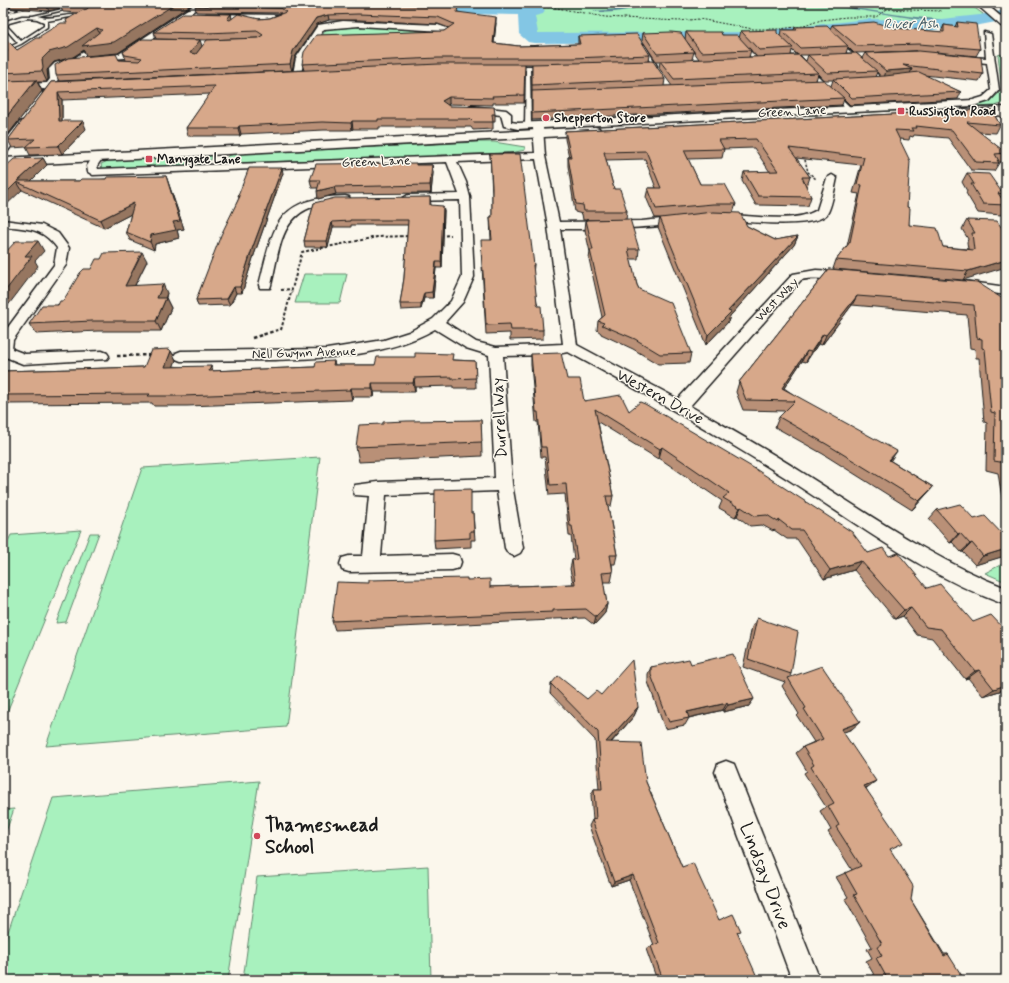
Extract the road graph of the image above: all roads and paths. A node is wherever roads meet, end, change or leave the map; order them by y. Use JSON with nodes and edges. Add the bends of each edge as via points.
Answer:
{"nodes":[{"id":1,"x":21,"y":3,"type":"edge"},
{"id":2,"x":92,"y":3,"type":"edge"},
{"id":3,"x":202,"y":3,"type":"edge"},
{"id":4,"x":474,"y":3,"type":"edge"},
{"id":5,"x":862,"y":3,"type":"edge"},
{"id":6,"x":985,"y":4,"type":"edge"},
{"id":7,"x":3,"y":7,"type":"edge"},
{"id":8,"x":887,"y":9,"type":"junction"},
{"id":9,"x":942,"y":11,"type":"dead end"},
{"id":10,"x":185,"y":15,"type":"junction"},
{"id":11,"x":30,"y":17,"type":"junction"},
{"id":12,"x":90,"y":17,"type":"edge"},
{"id":13,"x":280,"y":18,"type":"edge"},
{"id":14,"x":1003,"y":20,"type":"edge"},
{"id":15,"x":46,"y":22,"type":"junction"},
{"id":16,"x":54,"y":24,"type":"dead end"},
{"id":17,"x":41,"y":29,"type":"junction"},
{"id":18,"x":51,"y":30,"type":"edge"},
{"id":19,"x":421,"y":34,"type":"edge"},
{"id":20,"x":987,"y":34,"type":"dead end"},
{"id":21,"x":31,"y":36,"type":"junction"},
{"id":22,"x":44,"y":36,"type":"edge"},
{"id":23,"x":778,"y":38,"type":"edge"},
{"id":24,"x":832,"y":38,"type":"edge"},
{"id":25,"x":640,"y":40,"type":"edge"},
{"id":26,"x":737,"y":40,"type":"edge"},
{"id":27,"x":140,"y":42,"type":"junction"},
{"id":28,"x":154,"y":43,"type":"edge"},
{"id":29,"x":19,"y":44,"type":"junction"},
{"id":30,"x":97,"y":44,"type":"edge"},
{"id":31,"x":30,"y":45,"type":"edge"},
{"id":32,"x":3,"y":51,"type":"edge"},
{"id":33,"x":6,"y":56,"type":"edge"},
{"id":34,"x":870,"y":56,"type":"edge"},
{"id":35,"x":946,"y":56,"type":"edge"},
{"id":36,"x":854,"y":57,"type":"junction"},
{"id":37,"x":839,"y":58,"type":"edge"},
{"id":38,"x":803,"y":59,"type":"junction"},
{"id":39,"x":75,"y":60,"type":"junction"},
{"id":40,"x":785,"y":60,"type":"edge"},
{"id":41,"x":742,"y":61,"type":"edge"},
{"id":42,"x":760,"y":61,"type":"joint"},
{"id":43,"x":992,"y":61,"type":"junction"},
{"id":44,"x":654,"y":66,"type":"edge"},
{"id":45,"x":490,"y":68,"type":"edge"},
{"id":46,"x":528,"y":68,"type":"junction"},
{"id":47,"x":565,"y":68,"type":"edge"},
{"id":48,"x":297,"y":74,"type":"edge"},
{"id":49,"x":882,"y":80,"type":"junction"},
{"id":50,"x":890,"y":80,"type":"edge"},
{"id":51,"x":875,"y":81,"type":"edge"},
{"id":52,"x":816,"y":83,"type":"edge"},
{"id":53,"x":823,"y":83,"type":"junction"},
{"id":54,"x":831,"y":83,"type":"edge"},
{"id":55,"x":83,"y":84,"type":"edge"},
{"id":56,"x":52,"y":86,"type":"junction"},
{"id":57,"x":3,"y":88,"type":"edge"},
{"id":58,"x":528,"y":95,"type":"junction"},
{"id":59,"x":536,"y":95,"type":"edge"},
{"id":60,"x":43,"y":98,"type":"edge"},
{"id":61,"x":463,"y":109,"type":"edge"},
{"id":62,"x":849,"y":110,"type":"junction"},
{"id":63,"x":971,"y":112,"type":"junction"},
{"id":64,"x":1006,"y":112,"type":"edge"},
{"id":65,"x":28,"y":117,"type":"edge"},
{"id":66,"x":1006,"y":117,"type":"edge"},
{"id":67,"x":796,"y":121,"type":"junction"},
{"id":68,"x":528,"y":126,"type":"junction"},
{"id":69,"x":538,"y":130,"type":"junction"},
{"id":70,"x":3,"y":150,"type":"edge"},
{"id":71,"x":218,"y":151,"type":"junction"},
{"id":72,"x":540,"y":156,"type":"junction"},
{"id":73,"x":98,"y":157,"type":"junction"},
{"id":74,"x":451,"y":160,"type":"junction"},
{"id":75,"x":3,"y":162,"type":"edge"},
{"id":76,"x":213,"y":167,"type":"junction"},
{"id":77,"x":832,"y":178,"type":"dead end"},
{"id":78,"x":828,"y":189,"type":"junction"},
{"id":79,"x":464,"y":197,"type":"junction"},
{"id":80,"x":397,"y":198,"type":"edge"},
{"id":81,"x":359,"y":199,"type":"edge"},
{"id":82,"x":711,"y":217,"type":"edge"},
{"id":83,"x":694,"y":218,"type":"edge"},
{"id":84,"x":3,"y":223,"type":"edge"},
{"id":85,"x":554,"y":226,"type":"junction"},
{"id":86,"x":416,"y":236,"type":"edge"},
{"id":87,"x":440,"y":236,"type":"edge"},
{"id":88,"x":466,"y":237,"type":"junction"},
{"id":89,"x":862,"y":276,"type":"edge"},
{"id":90,"x":948,"y":283,"type":"edge"},
{"id":91,"x":266,"y":285,"type":"dead end"},
{"id":92,"x":1006,"y":291,"type":"edge"},
{"id":93,"x":436,"y":322,"type":"junction"},
{"id":94,"x":281,"y":330,"type":"dead end"},
{"id":95,"x":570,"y":347,"type":"junction"},
{"id":96,"x":496,"y":352,"type":"junction"},
{"id":97,"x":4,"y":353,"type":"edge"},
{"id":98,"x":102,"y":356,"type":"joint"},
{"id":99,"x":181,"y":356,"type":"joint"},
{"id":100,"x":680,"y":407,"type":"junction"},
{"id":101,"x":504,"y":484,"type":"junction"},
{"id":102,"x":378,"y":489,"type":"junction"},
{"id":103,"x":361,"y":490,"type":"dead end"},
{"id":104,"x":514,"y":548,"type":"dead end"},
{"id":105,"x":452,"y":562,"type":"dead end"},
{"id":106,"x":349,"y":564,"type":"dead end"},
{"id":107,"x":371,"y":564,"type":"junction"},
{"id":108,"x":1006,"y":597,"type":"edge"},
{"id":109,"x":726,"y":772,"type":"dead end"},
{"id":110,"x":806,"y":980,"type":"edge"}],
"edges":[{"from":1,"to":7,"type":"street"},
{"from":2,"to":11,"type":"lane"},
{"from":3,"to":10,"type":"street"},
{"from":4,"to":8,"type":"path","via":[[557,8],[605,17],[679,21],[699,19],[753,29],[792,27],[847,17],[876,18]]},
{"from":5,"to":8,"type":"path"},
{"from":6,"to":14,"type":"main road"},
{"from":8,"to":9,"type":"path"},
{"from":10,"to":13,"type":"street","via":[[205,18]]},
{"from":10,"to":27,"type":"street"},
{"from":11,"to":15,"type":"lane","via":[[40,18]]},
{"from":11,"to":29,"type":"lane","via":[[5,24]]},
{"from":12,"to":15,"type":"lane","via":[[70,16]]},
{"from":15,"to":16,"type":"lane"},
{"from":15,"to":17,"type":"lane"},
{"from":17,"to":18,"type":"lane"},
{"from":17,"to":21,"type":"lane"},
{"from":19,"to":48,"type":"street","via":[[444,34],[449,30],[438,27],[334,24],[321,27],[317,38],[300,58]]},
{"from":20,"to":43,"type":"street","name":"Green Lane","via":[[993,50]]},
{"from":21,"to":22,"type":"lane"},
{"from":21,"to":29,"type":"lane"},
{"from":23,"to":38,"type":"lane"},
{"from":24,"to":36,"type":"lane"},
{"from":25,"to":44,"type":"lane"},
{"from":26,"to":42,"type":"lane"},
{"from":27,"to":28,"type":"street"},
{"from":27,"to":39,"type":"street","via":[[122,58]]},
{"from":29,"to":31,"type":"lane"},
{"from":29,"to":32,"type":"lane"},
{"from":30,"to":39,"type":"lane"},
{"from":32,"to":33,"type":"lane"},
{"from":34,"to":36,"type":"street"},
{"from":35,"to":43,"type":"street"},
{"from":36,"to":37,"type":"street"},
{"from":36,"to":49,"type":"lane"},
{"from":38,"to":40,"type":"street"},
{"from":38,"to":53,"type":"lane"},
{"from":39,"to":56,"type":"street","via":[[58,65],[52,71]]},
{"from":41,"to":42,"type":"street"},
{"from":43,"to":62,"type":"street","name":"Green Lane","via":[[995,90],[992,95],[980,101]]},
{"from":45,"to":46,"type":"street"},
{"from":46,"to":47,"type":"street"},
{"from":46,"to":58,"type":"lane"},
{"from":49,"to":50,"type":"lane"},
{"from":49,"to":51,"type":"lane"},
{"from":52,"to":53,"type":"lane"},
{"from":53,"to":54,"type":"lane"},
{"from":53,"to":62,"type":"lane"},
{"from":55,"to":56,"type":"street"},
{"from":56,"to":57,"type":"street"},
{"from":56,"to":60,"type":"street"},
{"from":58,"to":59,"type":"lane"},
{"from":58,"to":68,"type":"lane"},
{"from":61,"to":68,"type":"street","via":[[498,110],[506,114],[506,122],[510,125]]},
{"from":62,"to":69,"type":"street","name":"Green Lane"},
{"from":63,"to":64,"type":"main road","name":"Green Lane"},
{"from":63,"to":66,"type":"main road","name":"Green Lane"},
{"from":63,"to":67,"type":"main road","name":"Green Lane"},
{"from":64,"to":66,"type":"main road"},
{"from":65,"to":70,"type":"street"},
{"from":67,"to":69,"type":"main road","name":"Green Lane"},
{"from":67,"to":78,"type":"path","via":[[808,172]]},
{"from":68,"to":69,"type":"street"},
{"from":69,"to":71,"type":"main road","name":"Green Lane"},
{"from":69,"to":72,"type":"street"},
{"from":71,"to":73,"type":"main road","name":"Green Lane"},
{"from":71,"to":76,"type":"street"},
{"from":72,"to":74,"type":"street","name":"Green Lane"},
{"from":72,"to":85,"type":"street"},
{"from":73,"to":75,"type":"main road","name":"Green Lane"},
{"from":73,"to":76,"type":"street","name":"Green Lane","via":[[92,166],[92,172]]},
{"from":74,"to":76,"type":"street","name":"Green Lane"},
{"from":74,"to":79,"type":"street","name":"Nell Gwynn Avenue","via":[[461,182]]},
{"from":77,"to":78,"type":"street"},
{"from":78,"to":82,"type":"street","via":[[822,212],[818,217],[811,219]]},
{"from":79,"to":80,"type":"street"},
{"from":79,"to":88,"type":"street","name":"Nell Gwynn Avenue"},
{"from":81,"to":91,"type":"street","via":[[320,201],[303,206],[290,215],[282,224]]},
{"from":83,"to":85,"type":"street","via":[[642,224]]},
{"from":84,"to":97,"type":"street","via":[[38,227],[54,235],[63,248],[60,265],[6,340]]},
{"from":85,"to":95,"type":"street"},
{"from":86,"to":94,"type":"path","via":[[377,237],[302,252]]},
{"from":87,"to":88,"type":"path"},
{"from":88,"to":93,"type":"street","name":"Nell Gwynn Avenue","via":[[468,277],[465,289],[458,302]]},
{"from":89,"to":100,"type":"street","name":"West Way","via":[[818,273],[797,278]]},
{"from":90,"to":92,"type":"street"},
{"from":93,"to":96,"type":"street","via":[[470,345]]},
{"from":93,"to":99,"type":"street","name":"Nell Gwynn Avenue","via":[[412,335],[363,351],[334,354]]},
{"from":95,"to":96,"type":"street"},
{"from":95,"to":100,"type":"street","name":"Western Drive"},
{"from":96,"to":101,"type":"street","name":"Durrell Way"},
{"from":97,"to":98,"type":"street","via":[[23,359]]},
{"from":98,"to":99,"type":"path"},
{"from":100,"to":108,"type":"street","name":"Western Drive","via":[[792,474],[898,543],[969,582]]},
{"from":101,"to":102,"type":"street"},
{"from":101,"to":104,"type":"street","name":"Durrell Way"},
{"from":102,"to":103,"type":"street"},
{"from":102,"to":107,"type":"street"},
{"from":105,"to":107,"type":"street"},
{"from":106,"to":107,"type":"street"},
{"from":109,"to":110,"type":"street","name":"Lindsay Drive"}]}
